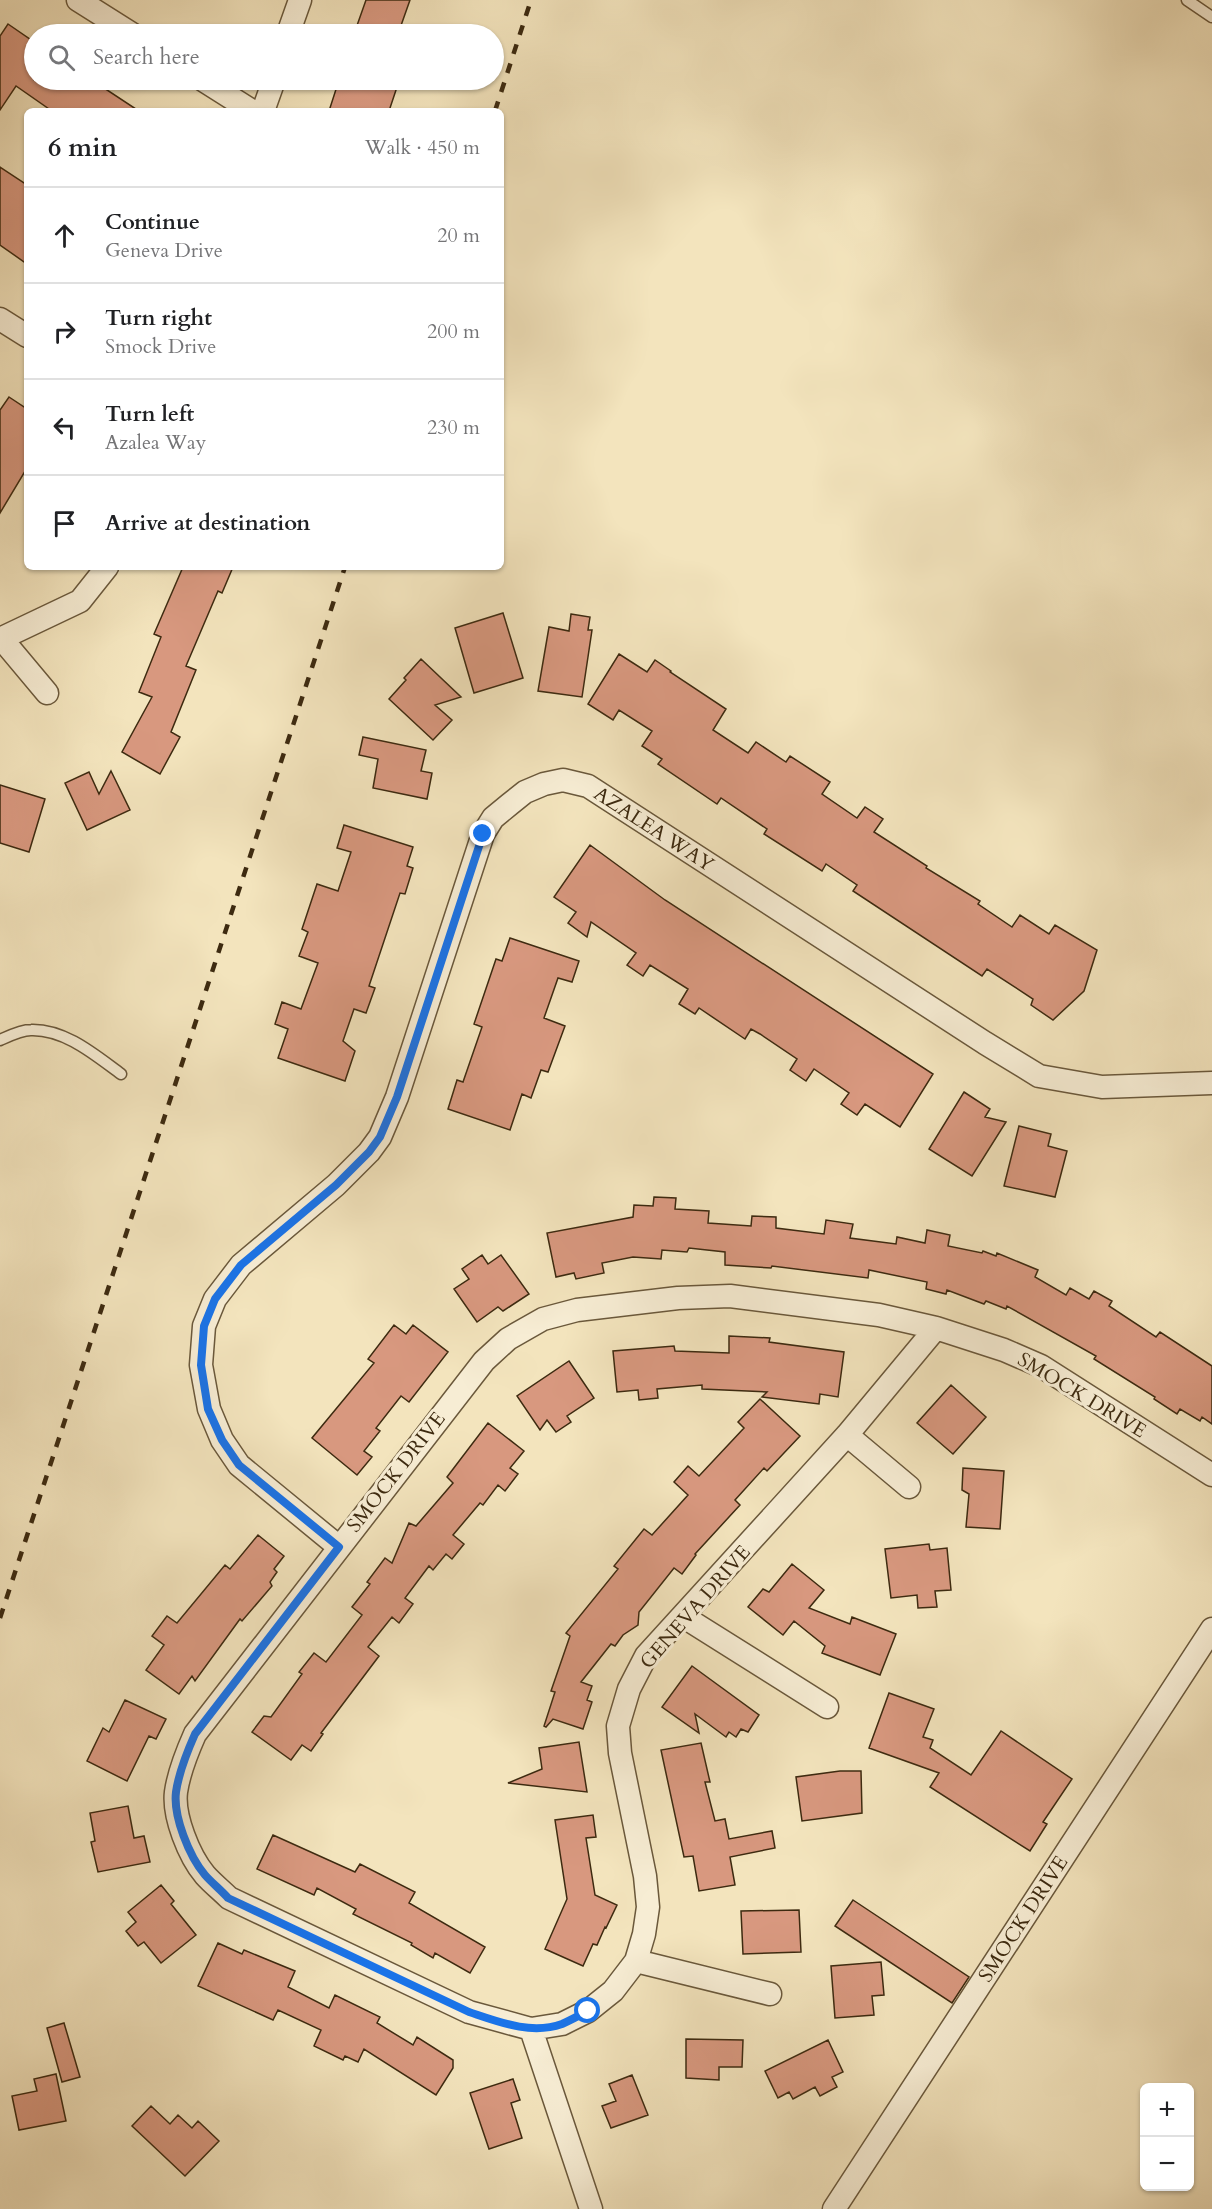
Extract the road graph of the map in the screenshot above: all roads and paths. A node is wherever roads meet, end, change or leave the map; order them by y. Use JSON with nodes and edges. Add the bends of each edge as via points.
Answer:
{"nodes":[{"id":1,"x":78,"y":0,"type":"edge"},
{"id":2,"x":300,"y":0,"type":"edge"},
{"id":3,"x":1187,"y":0,"type":"edge"},
{"id":4,"x":1212,"y":17,"type":"edge"},
{"id":5,"x":116,"y":24,"type":"edge"},
{"id":6,"x":292,"y":24,"type":"edge"},
{"id":7,"x":219,"y":90,"type":"edge"},
{"id":8,"x":270,"y":90,"type":"edge"},
{"id":9,"x":247,"y":108,"type":"edge"},
{"id":10,"x":264,"y":108,"type":"edge"},
{"id":11,"x":0,"y":319,"type":"edge"},
{"id":12,"x":24,"y":334,"type":"edge"},
{"id":13,"x":105,"y":570,"type":"edge"},
{"id":14,"x":1,"y":638,"type":"edge"},
{"id":15,"x":48,"y":693,"type":"dead end"},
{"id":16,"x":0,"y":1040,"type":"edge"},
{"id":17,"x":121,"y":1074,"type":"dead end"},
{"id":18,"x":1212,"y":1083,"type":"edge"},
{"id":19,"x":936,"y":1328,"type":"junction"},
{"id":20,"x":847,"y":1435,"type":"junction"},
{"id":21,"x":1212,"y":1475,"type":"edge"},
{"id":22,"x":909,"y":1487,"type":"dead end"},
{"id":23,"x":339,"y":1547,"type":"junction"},
{"id":24,"x":684,"y":1617,"type":"junction"},
{"id":25,"x":1212,"y":1629,"type":"edge"},
{"id":26,"x":827,"y":1707,"type":"dead end"},
{"id":27,"x":636,"y":1961,"type":"junction"},
{"id":28,"x":771,"y":1994,"type":"dead end"},
{"id":29,"x":531,"y":2029,"type":"junction"},
{"id":30,"x":591,"y":2209,"type":"edge"},
{"id":31,"x":834,"y":2209,"type":"edge"}],
"edges":[{"from":1,"to":5,"type":"street"},
{"from":2,"to":6,"type":"street"},
{"from":3,"to":4,"type":"lane"},
{"from":7,"to":9,"type":"street"},
{"from":8,"to":10,"type":"street"},
{"from":11,"to":12,"type":"street"},
{"from":13,"to":14,"type":"street","via":[[80,601]]},
{"from":14,"to":15,"type":"street"},
{"from":16,"to":17,"type":"lane","via":[[29,1029],[47,1031],[77,1043]]},
{"from":18,"to":23,"type":"street","name":"AZALEA WAY","via":[[1102,1087],[1039,1076],[588,786],[562,780],[525,792],[493,818],[483,834],[397,1097],[380,1137],[336,1185],[241,1265],[215,1299],[204,1326],[201,1365],[208,1409],[222,1440],[239,1465]]},
{"from":19,"to":20,"type":"street","name":"GENEVA DRIVE"},
{"from":19,"to":21,"type":"street","name":"SMOCK DRIVE","via":[[1041,1366]]},
{"from":19,"to":23,"type":"street","name":"SMOCK DRIVE","via":[[879,1315],[730,1296],[577,1310],[543,1319],[508,1339],[484,1361]]},
{"from":20,"to":22,"type":"street"},
{"from":20,"to":24,"type":"street","name":"GENEVA DRIVE"},
{"from":23,"to":29,"type":"street","name":"SMOCK DRIVE","via":[[195,1734],[182,1763],[176,1793],[177,1819],[204,1873],[228,1898],[469,2012]]},
{"from":24,"to":26,"type":"street"},
{"from":24,"to":27,"type":"street","name":"GENEVA DRIVE","via":[[646,1656],[629,1689],[618,1725],[648,1907]]},
{"from":25,"to":31,"type":"street","name":"SMOCK DRIVE"},
{"from":27,"to":28,"type":"street"},
{"from":27,"to":29,"type":"street","name":"GENEVA DRIVE","via":[[614,1990],[588,2011],[562,2024]]},
{"from":29,"to":30,"type":"street"}]}
